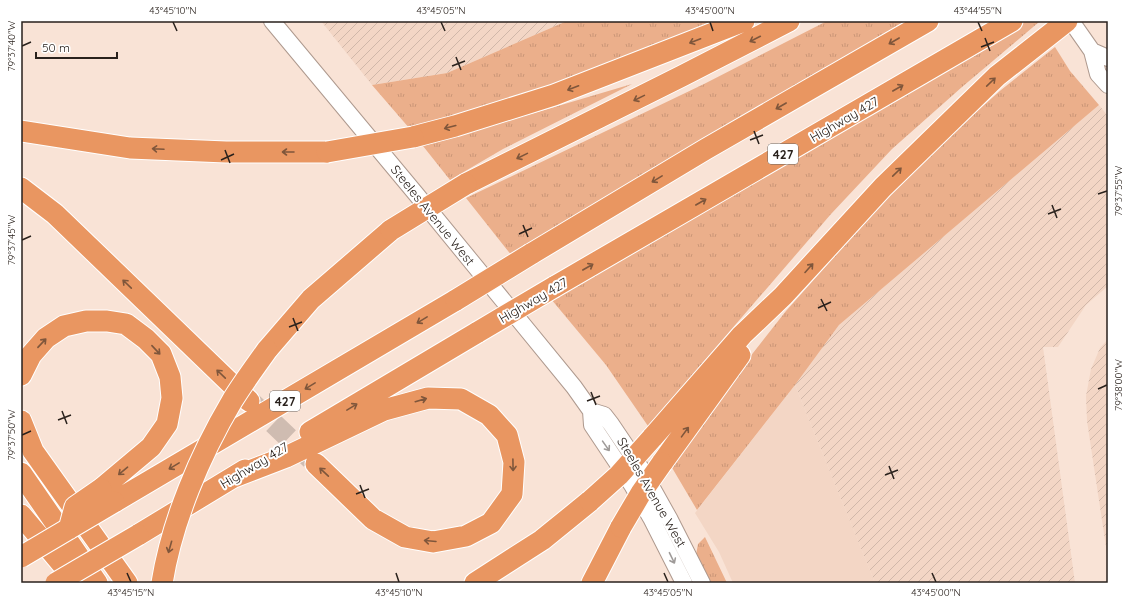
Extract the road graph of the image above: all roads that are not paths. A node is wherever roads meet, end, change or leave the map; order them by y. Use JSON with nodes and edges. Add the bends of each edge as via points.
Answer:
{"nodes":[{"id":1,"x":272,"y":21,"type":"edge"},
{"id":2,"x":744,"y":21,"type":"edge"},
{"id":3,"x":789,"y":21,"type":"edge"},
{"id":4,"x":928,"y":21,"type":"edge"},
{"id":5,"x":1012,"y":21,"type":"edge"},
{"id":6,"x":1067,"y":21,"type":"edge"},
{"id":7,"x":1071,"y":21,"type":"edge"},
{"id":8,"x":1092,"y":51,"type":"junction"},
{"id":9,"x":1108,"y":58,"type":"edge"},
{"id":10,"x":1108,"y":85,"type":"edge"},
{"id":11,"x":21,"y":131,"type":"edge"},
{"id":12,"x":21,"y":188,"type":"edge"},
{"id":13,"x":783,"y":296,"type":"junction"},
{"id":14,"x":21,"y":375,"type":"edge"},
{"id":15,"x":249,"y":401,"type":"tunnel mouth"},
{"id":16,"x":591,"y":411,"type":"junction"},
{"id":17,"x":21,"y":421,"type":"edge"},
{"id":18,"x":316,"y":464,"type":"tunnel mouth"},
{"id":19,"x":21,"y":473,"type":"edge"},
{"id":20,"x":234,"y":477,"type":"junction"},
{"id":21,"x":108,"y":495,"type":"junction"},
{"id":22,"x":21,"y":515,"type":"edge"},
{"id":23,"x":21,"y":557,"type":"edge"},
{"id":24,"x":56,"y":583,"type":"edge"},
{"id":25,"x":78,"y":583,"type":"edge"},
{"id":26,"x":97,"y":583,"type":"edge"},
{"id":27,"x":127,"y":583,"type":"edge"},
{"id":28,"x":162,"y":583,"type":"edge"},
{"id":29,"x":475,"y":583,"type":"edge"},
{"id":30,"x":592,"y":583,"type":"edge"},
{"id":31,"x":684,"y":583,"type":"edge"},
{"id":32,"x":702,"y":583,"type":"edge"}],
"edges":[{"from":1,"to":16,"type":"main road","name":"Steeles Avenue West","via":[[574,387]]},
{"from":2,"to":11,"type":"highway","one_way":true,"bridge":true,"via":[[554,95],[413,137],[327,152],[226,152],[130,148]]},
{"from":3,"to":28,"type":"highway","one_way":true,"bridge":true,"via":[[466,184],[391,230],[310,299],[267,350],[232,401],[204,454],[181,511]]},
{"from":4,"to":21,"type":"highway","number":"427","one_way":true,"bridge":true,"via":[[706,149],[456,300]]},
{"from":20,"to":5,"type":"highway","name":"Highway 427","number":"427","one_way":true,"bridge":true,"via":[[554,287]]},
{"from":13,"to":6,"type":"highway","one_way":true,"via":[[883,187],[997,76]]},
{"from":7,"to":8,"type":"main road"},
{"from":8,"to":9,"type":"main road"},
{"from":8,"to":10,"type":"main road","via":[[1098,74]]},
{"from":15,"to":12,"type":"highway","one_way":true,"via":[[55,214]]},
{"from":13,"to":29,"type":"highway","bridge":true,"via":[[742,335],[619,475],[542,540]]},
{"from":30,"to":13,"type":"highway","one_way":true,"bridge":true,"via":[[641,493]]},
{"from":14,"to":21,"type":"highway","one_way":true,"via":[[31,355],[46,338],[64,326],[86,321],[126,324],[161,354],[170,377],[172,398],[167,424],[151,447]]},
{"from":16,"to":31,"type":"main road","name":"Steeles Avenue West","one_way":true,"via":[[592,425],[632,485]]},
{"from":16,"to":32,"type":"main road","name":"Steeles Avenue West","via":[[604,415],[642,470]]},
{"from":17,"to":27,"type":"highway","via":[[33,451]]},
{"from":20,"to":18,"type":"highway","one_way":true,"via":[[286,457],[384,410],[428,398],[461,399],[489,415],[507,436],[514,462],[512,494],[491,523],[466,536],[433,542],[404,537],[373,518]]},
{"from":19,"to":26,"type":"highway"},
{"from":20,"to":24,"type":"highway","name":"Highway 427","number":"427","bridge":true},
{"from":21,"to":23,"type":"highway","bridge":true,"via":[[75,507],[69,528]]},
{"from":22,"to":25,"type":"highway"}]}
